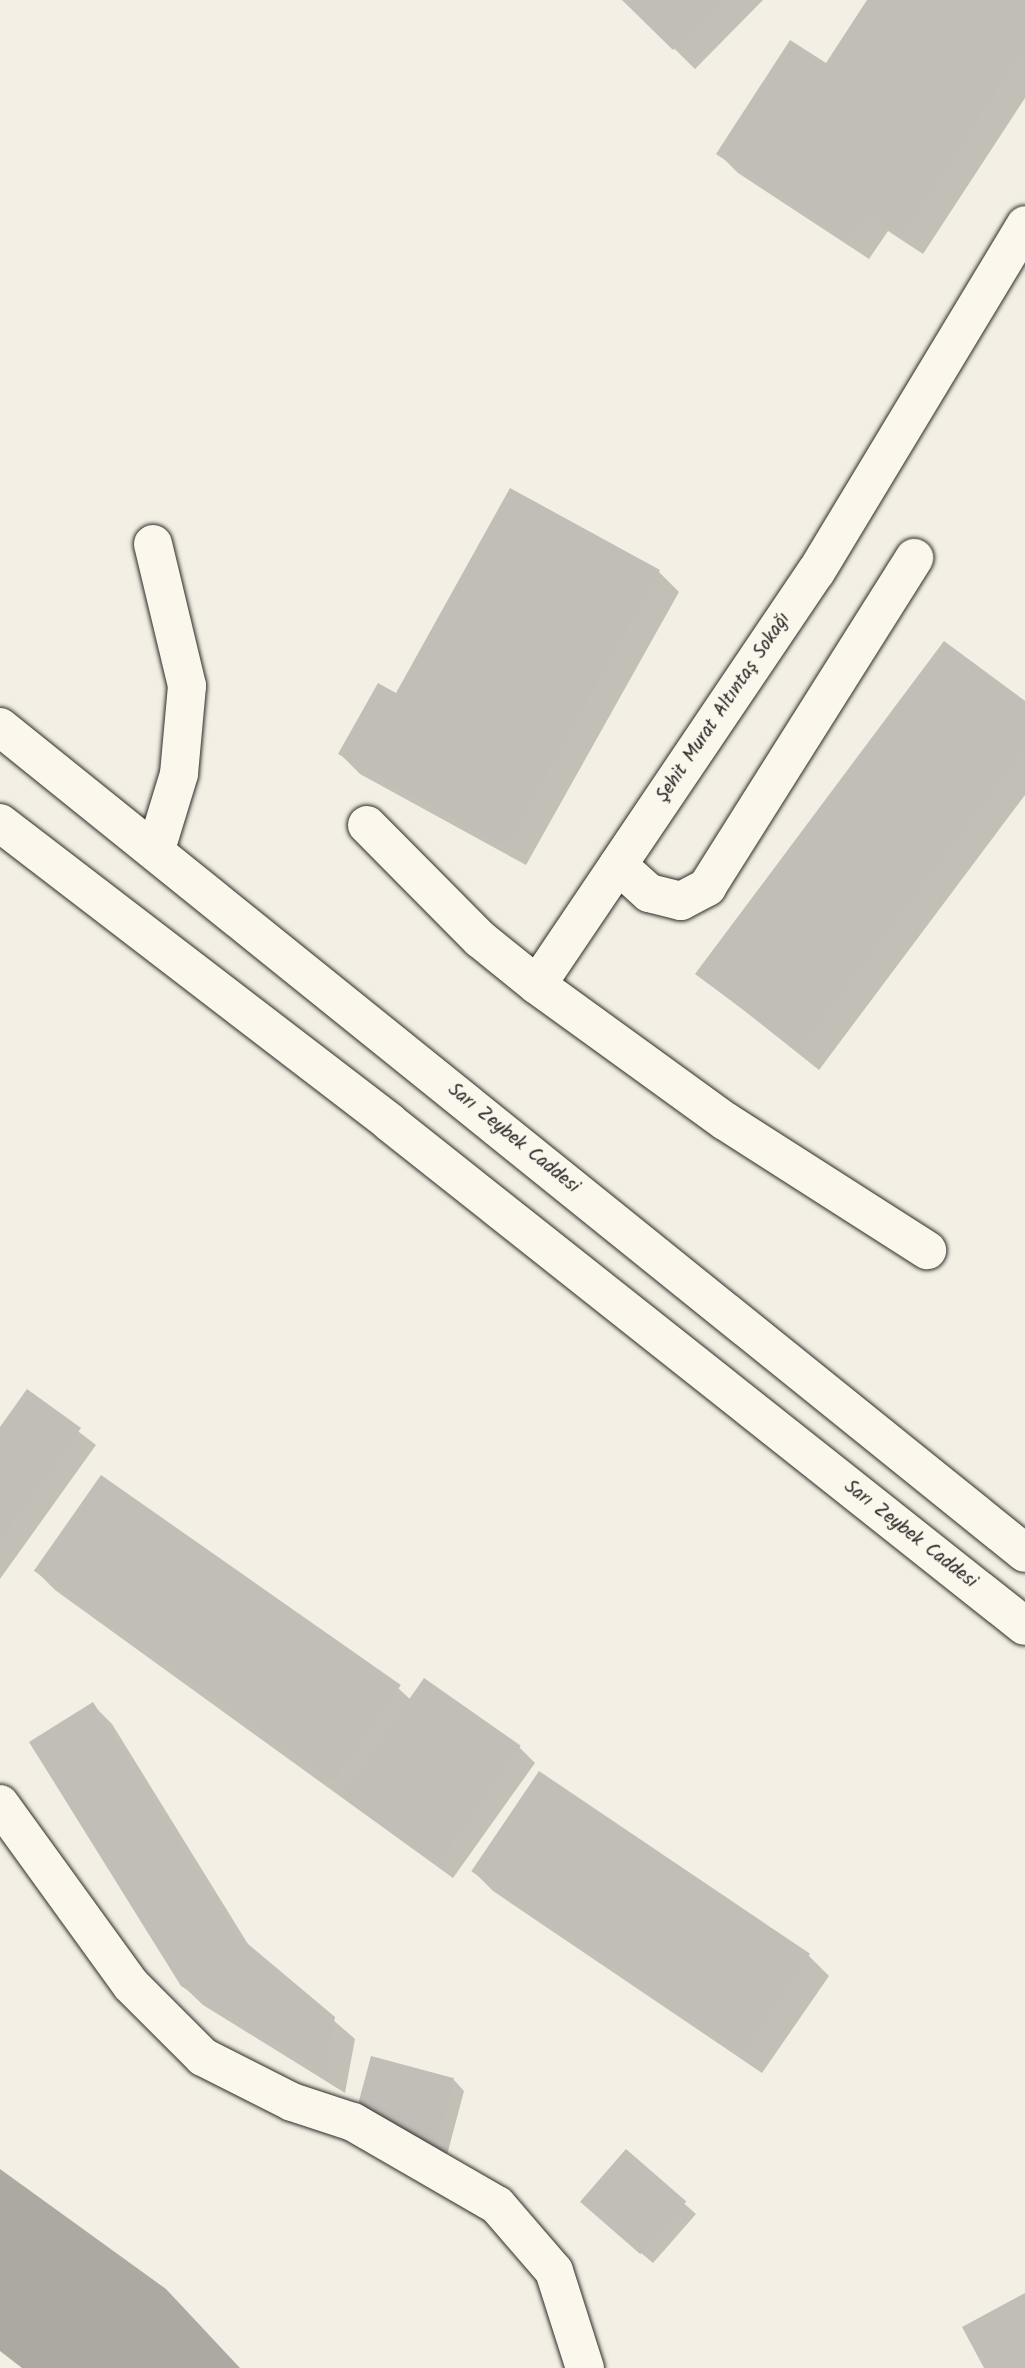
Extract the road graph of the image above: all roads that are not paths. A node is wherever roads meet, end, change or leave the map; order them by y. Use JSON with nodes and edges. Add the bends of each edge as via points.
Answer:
{"nodes":[{"id":1,"x":1025,"y":226,"type":"edge"},
{"id":2,"x":153,"y":544,"type":"dead end"},
{"id":3,"x":915,"y":558,"type":"dead end"},
{"id":4,"x":0,"y":727,"type":"edge"},
{"id":5,"x":0,"y":823,"type":"edge"},
{"id":6,"x":367,"y":825,"type":"dead end"},
{"id":7,"x":156,"y":849,"type":"junction"},
{"id":8,"x":618,"y":865,"type":"junction"},
{"id":9,"x":537,"y":985,"type":"junction"},
{"id":10,"x":927,"y":1250,"type":"dead end"},
{"id":11,"x":1025,"y":1553,"type":"edge"},
{"id":12,"x":1025,"y":1626,"type":"edge"},
{"id":13,"x":0,"y":1804,"type":"edge"},
{"id":14,"x":584,"y":2368,"type":"edge"}],
"edges":[{"from":1,"to":8,"type":"main road","name":"Şehit Murat Altıntaş Sokağı","via":[[816,572]]},
{"from":2,"to":7,"type":"main road","via":[[187,686],[179,774]]},
{"from":3,"to":8,"type":"main road","via":[[708,887],[681,901],[649,893]]},
{"from":4,"to":7,"type":"main road","name":"Sarı Zeybek Caddesi"},
{"from":5,"to":12,"type":"main road","name":"Sarı Zeybek Caddesi","via":[[389,1122]]},
{"from":6,"to":9,"type":"main road","via":[[480,939]]},
{"from":7,"to":11,"type":"main road","name":"Sarı Zeybek Caddesi"},
{"from":8,"to":9,"type":"main road","name":"Şehit Murat Altıntaş Sokağı"},
{"from":9,"to":10,"type":"main road","via":[[725,1121]]},
{"from":13,"to":14,"type":"main road","via":[[131,1984],[203,2057],[292,2102],[353,2122],[497,2205],[554,2271]]}]}
